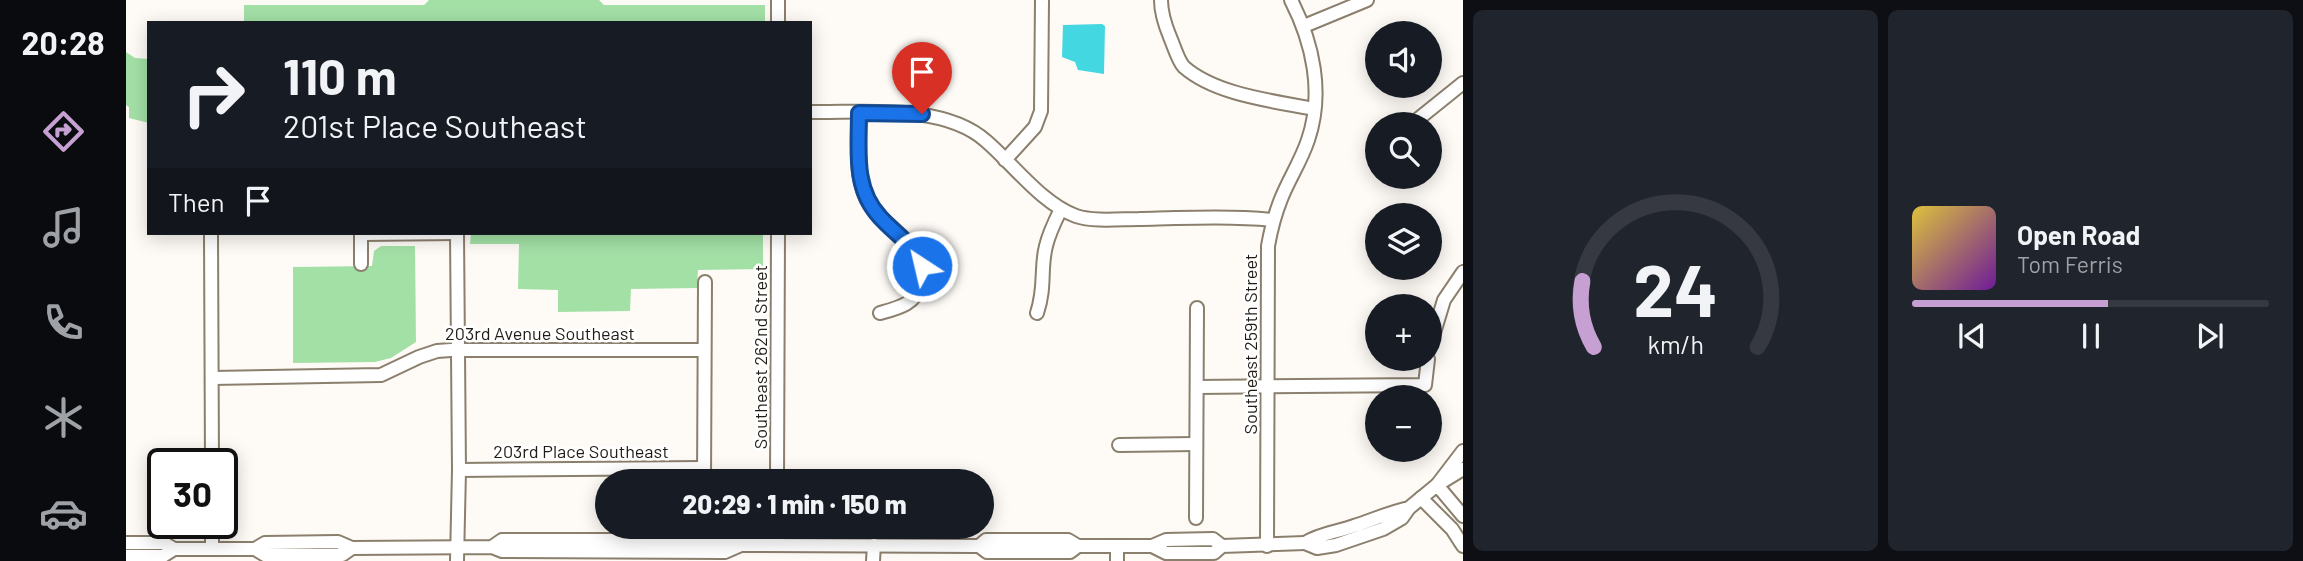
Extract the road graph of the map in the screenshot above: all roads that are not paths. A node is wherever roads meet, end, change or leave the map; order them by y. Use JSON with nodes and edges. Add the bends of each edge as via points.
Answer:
{"nodes":[{"id":1,"x":778,"y":0,"type":"edge"},
{"id":2,"x":1042,"y":0,"type":"edge"},
{"id":3,"x":1161,"y":0,"type":"edge"},
{"id":4,"x":1291,"y":0,"type":"edge"},
{"id":5,"x":1367,"y":0,"type":"edge"},
{"id":6,"x":778,"y":21,"type":"edge"},
{"id":7,"x":1304,"y":26,"type":"junction"},
{"id":8,"x":1463,"y":83,"type":"edge"},
{"id":9,"x":1314,"y":109,"type":"junction"},
{"id":10,"x":812,"y":112,"type":"edge"},
{"id":11,"x":1427,"y":112,"type":"edge"},
{"id":12,"x":859,"y":113,"type":"junction"},
{"id":13,"x":1005,"y":160,"type":"junction"},
{"id":14,"x":1061,"y":209,"type":"junction"},
{"id":15,"x":1273,"y":220,"type":"junction"},
{"id":16,"x":211,"y":235,"type":"edge"},
{"id":17,"x":361,"y":235,"type":"edge"},
{"id":18,"x":457,"y":235,"type":"edge"},
{"id":19,"x":778,"y":235,"type":"edge"},
{"id":20,"x":361,"y":264,"type":"dead end"},
{"id":21,"x":1463,"y":272,"type":"edge"},
{"id":22,"x":705,"y":282,"type":"dead end"},
{"id":23,"x":1442,"y":307,"type":"edge"},
{"id":24,"x":1196,"y":308,"type":"dead end"},
{"id":25,"x":880,"y":313,"type":"dead end"},
{"id":26,"x":1037,"y":313,"type":"dead end"},
{"id":27,"x":457,"y":350,"type":"junction"},
{"id":28,"x":704,"y":350,"type":"junction"},
{"id":29,"x":1427,"y":371,"type":"edge"},
{"id":30,"x":212,"y":378,"type":"junction"},
{"id":31,"x":1196,"y":387,"type":"junction"},
{"id":32,"x":1268,"y":387,"type":"junction"},
{"id":33,"x":1196,"y":444,"type":"junction"},
{"id":34,"x":1119,"y":445,"type":"dead end"},
{"id":35,"x":212,"y":448,"type":"edge"},
{"id":36,"x":1463,"y":451,"type":"edge"},
{"id":37,"x":704,"y":468,"type":"joint"},
{"id":38,"x":1463,"y":468,"type":"edge"},
{"id":39,"x":777,"y":469,"type":"edge"},
{"id":40,"x":459,"y":470,"type":"junction"},
{"id":41,"x":1437,"y":485,"type":"junction"},
{"id":42,"x":1421,"y":498,"type":"junction"},
{"id":43,"x":1463,"y":516,"type":"edge"},
{"id":44,"x":1196,"y":518,"type":"dead end"},
{"id":45,"x":212,"y":539,"type":"edge"},
{"id":46,"x":777,"y":539,"type":"edge"},
{"id":47,"x":126,"y":543,"type":"edge"},
{"id":48,"x":777,"y":545,"type":"junction"},
{"id":49,"x":873,"y":545,"type":"junction"},
{"id":50,"x":1117,"y":546,"type":"junction"},
{"id":51,"x":1267,"y":546,"type":"junction"},
{"id":52,"x":1463,"y":546,"type":"edge"},
{"id":53,"x":457,"y":547,"type":"junction"},
{"id":54,"x":174,"y":549,"type":"junction"},
{"id":55,"x":212,"y":549,"type":"junction"},
{"id":56,"x":126,"y":555,"type":"edge"},
{"id":57,"x":457,"y":561,"type":"edge"},
{"id":58,"x":873,"y":561,"type":"edge"},
{"id":59,"x":1117,"y":561,"type":"edge"}],
"edges":[{"from":1,"to":6,"type":"street"},
{"from":2,"to":13,"type":"street","via":[[1041,111],[1035,127]]},
{"from":3,"to":9,"type":"street","via":[[1166,29],[1183,66],[1220,88]]},
{"from":4,"to":7,"type":"street","name":"Southeast 259th Street"},
{"from":5,"to":7,"type":"street"},
{"from":7,"to":9,"type":"street","name":"Southeast 259th Street","via":[[1314,67]]},
{"from":8,"to":11,"type":"street"},
{"from":9,"to":15,"type":"street","name":"Southeast 259th Street","via":[[1308,140]]},
{"from":10,"to":12,"type":"street"},
{"from":12,"to":13,"type":"street","via":[[943,118],[984,139]]},
{"from":12,"to":25,"type":"street","via":[[859,169],[867,201],[912,247],[922,266],[921,287],[912,301]]},
{"from":13,"to":14,"type":"street"},
{"from":14,"to":15,"type":"street","via":[[1095,219]]},
{"from":14,"to":26,"type":"street","via":[[1045,248]]},
{"from":15,"to":32,"type":"street","name":"Southeast 259th Street","via":[[1266,269]]},
{"from":16,"to":30,"type":"street"},
{"from":17,"to":20,"type":"street"},
{"from":18,"to":27,"type":"street"},
{"from":19,"to":39,"type":"street","name":"Southeast 262nd Street"},
{"from":21,"to":23,"type":"street"},
{"from":22,"to":28,"type":"street"},
{"from":24,"to":31,"type":"street"},
{"from":27,"to":28,"type":"street","name":"203rd Avenue Southeast"},
{"from":27,"to":30,"type":"street","name":"203rd Avenue Southeast","via":[[437,351],[372,376]]},
{"from":27,"to":40,"type":"street"},
{"from":28,"to":37,"type":"street"},
{"from":29,"to":32,"type":"street","via":[[1425,385]]},
{"from":30,"to":35,"type":"street"},
{"from":31,"to":32,"type":"street"},
{"from":31,"to":33,"type":"street"},
{"from":32,"to":51,"type":"street","name":"Southeast 259th Street"},
{"from":33,"to":34,"type":"street"},
{"from":33,"to":44,"type":"street"},
{"from":36,"to":41,"type":"street"},
{"from":37,"to":40,"type":"street","name":"203rd Place Southeast"},
{"from":38,"to":41,"type":"street"},
{"from":40,"to":53,"type":"street"},
{"from":41,"to":42,"type":"street"},
{"from":41,"to":43,"type":"street"},
{"from":42,"to":51,"type":"street","via":[[1409,508],[1305,543]]},
{"from":42,"to":52,"type":"street"},
{"from":45,"to":55,"type":"street"},
{"from":46,"to":48,"type":"street"},
{"from":47,"to":54,"type":"street","via":[[164,543]]},
{"from":48,"to":49,"type":"street"},
{"from":48,"to":53,"type":"street","via":[[741,545],[725,552]]},
{"from":49,"to":50,"type":"street","via":[[979,546],[987,552],[1070,552],[1077,546]]},
{"from":49,"to":58,"type":"street"},
{"from":50,"to":51,"type":"street","via":[[1213,539],[1222,546]]},
{"from":50,"to":59,"type":"street"},
{"from":53,"to":55,"type":"street","via":[[352,548],[342,555],[265,555],[255,549]]},
{"from":53,"to":57,"type":"street"},
{"from":54,"to":55,"type":"street"},
{"from":54,"to":56,"type":"street","via":[[163,556]]}]}
